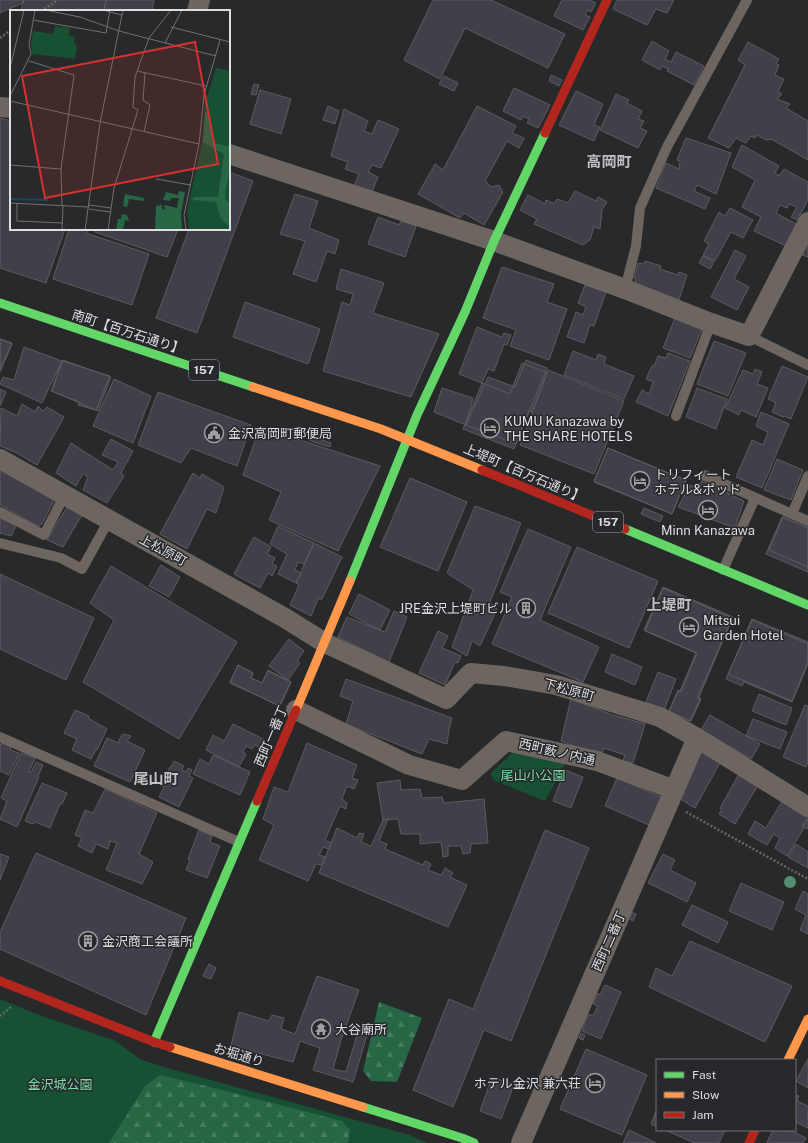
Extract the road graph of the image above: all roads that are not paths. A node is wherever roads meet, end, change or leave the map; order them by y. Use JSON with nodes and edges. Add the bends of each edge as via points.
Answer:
{"nodes":[{"id":1,"x":200,"y":0,"type":"edge"},
{"id":2,"x":747,"y":0,"type":"edge"},
{"id":3,"x":605,"y":1,"type":"edge"},
{"id":4,"x":197,"y":10,"type":"edge"},
{"id":5,"x":0,"y":107,"type":"edge"},
{"id":6,"x":10,"y":108,"type":"edge"},
{"id":7,"x":230,"y":154,"type":"edge"},
{"id":8,"x":808,"y":222,"type":"edge"},
{"id":9,"x":494,"y":241,"type":"junction"},
{"id":10,"x":625,"y":289,"type":"junction"},
{"id":11,"x":0,"y":303,"type":"edge"},
{"id":12,"x":711,"y":323,"type":"junction"},
{"id":13,"x":749,"y":336,"type":"junction"},
{"id":14,"x":808,"y":364,"type":"edge"},
{"id":15,"x":676,"y":416,"type":"dead end"},
{"id":16,"x":407,"y":439,"type":"junction"},
{"id":17,"x":0,"y":459,"type":"edge"},
{"id":18,"x":704,"y":475,"type":"dead end"},
{"id":19,"x":808,"y":476,"type":"edge"},
{"id":20,"x":64,"y":496,"type":"junction"},
{"id":21,"x":755,"y":498,"type":"junction"},
{"id":22,"x":0,"y":512,"type":"edge"},
{"id":23,"x":792,"y":514,"type":"junction"},
{"id":24,"x":109,"y":520,"type":"junction"},
{"id":25,"x":808,"y":520,"type":"edge"},
{"id":26,"x":0,"y":543,"type":"edge"},
{"id":27,"x":723,"y":570,"type":"junction"},
{"id":28,"x":808,"y":605,"type":"edge"},
{"id":29,"x":325,"y":643,"type":"junction"},
{"id":30,"x":296,"y":710,"type":"junction"},
{"id":31,"x":0,"y":737,"type":"edge"},
{"id":32,"x":697,"y":738,"type":"junction"},
{"id":33,"x":672,"y":797,"type":"junction"},
{"id":34,"x":808,"y":807,"type":"edge"},
{"id":35,"x":239,"y":842,"type":"junction"},
{"id":36,"x":0,"y":981,"type":"edge"},
{"id":37,"x":808,"y":1019,"type":"edge"},
{"id":38,"x":154,"y":1042,"type":"junction"},
{"id":39,"x":788,"y":1059,"type":"edge"},
{"id":40,"x":755,"y":1131,"type":"edge"},
{"id":41,"x":459,"y":1140,"type":"edge"},
{"id":42,"x":474,"y":1143,"type":"edge"},
{"id":43,"x":520,"y":1143,"type":"edge"},
{"id":44,"x":749,"y":1143,"type":"edge"}],
"edges":[{"from":1,"to":4,"type":"street"},
{"from":2,"to":10,"type":"lane","via":[[667,147],[640,208],[636,246]]},
{"from":3,"to":9,"type":"main road","name":"西町一番丁"},
{"from":5,"to":6,"type":"street"},
{"from":7,"to":9,"type":"street"},
{"from":8,"to":13,"type":"street"},
{"from":9,"to":10,"type":"street"},
{"from":9,"to":16,"type":"main road","name":"西町一番丁","via":[[465,312]]},
{"from":10,"to":12,"type":"street"},
{"from":11,"to":16,"type":"main road","name":"南町【百万石通り】","number":"157"},
{"from":12,"to":13,"type":"street"},
{"from":12,"to":15,"type":"lane"},
{"from":13,"to":14,"type":"lane"},
{"from":16,"to":27,"type":"main road","name":"上堤町【百万石通り】","number":"157"},
{"from":16,"to":29,"type":"main road","name":"西町一番丁"},
{"from":17,"to":20,"type":"street","name":"上松原町"},
{"from":18,"to":21,"type":"lane"},
{"from":19,"to":23,"type":"lane"},
{"from":20,"to":22,"type":"lane","via":[[44,535]]},
{"from":20,"to":24,"type":"street","name":"上松原町"},
{"from":21,"to":23,"type":"lane"},
{"from":21,"to":27,"type":"lane"},
{"from":23,"to":25,"type":"lane"},
{"from":24,"to":26,"type":"lane","via":[[82,569],[61,558]]},
{"from":24,"to":29,"type":"street","name":"上松原町","via":[[259,603]]},
{"from":27,"to":28,"type":"main road","name":"上堤町【百万石通り】","number":"157"},
{"from":29,"to":30,"type":"main road","name":"西町一番丁"},
{"from":29,"to":32,"type":"street","name":"下松原町","via":[[446,699],[471,673],[504,676],[556,685],[624,705],[660,717]]},
{"from":30,"to":33,"type":"street","name":"西町薮ノ内通","via":[[409,764],[462,780],[506,741],[597,761]]},
{"from":30,"to":35,"type":"main road","name":"西町一番丁"},
{"from":31,"to":35,"type":"lane"},
{"from":32,"to":33,"type":"street","name":"西町二番丁"},
{"from":32,"to":34,"type":"street","name":"下松原町"},
{"from":33,"to":43,"type":"street","name":"西町二番丁"},
{"from":35,"to":38,"type":"main road","name":"西町一番丁"},
{"from":36,"to":38,"type":"main road","name":"お堀通り"},
{"from":37,"to":39,"type":"main road"},
{"from":38,"to":41,"type":"main road","name":"お堀通り"},
{"from":40,"to":44,"type":"main road"},
{"from":41,"to":42,"type":"main road","name":"お堀通り"}]}
